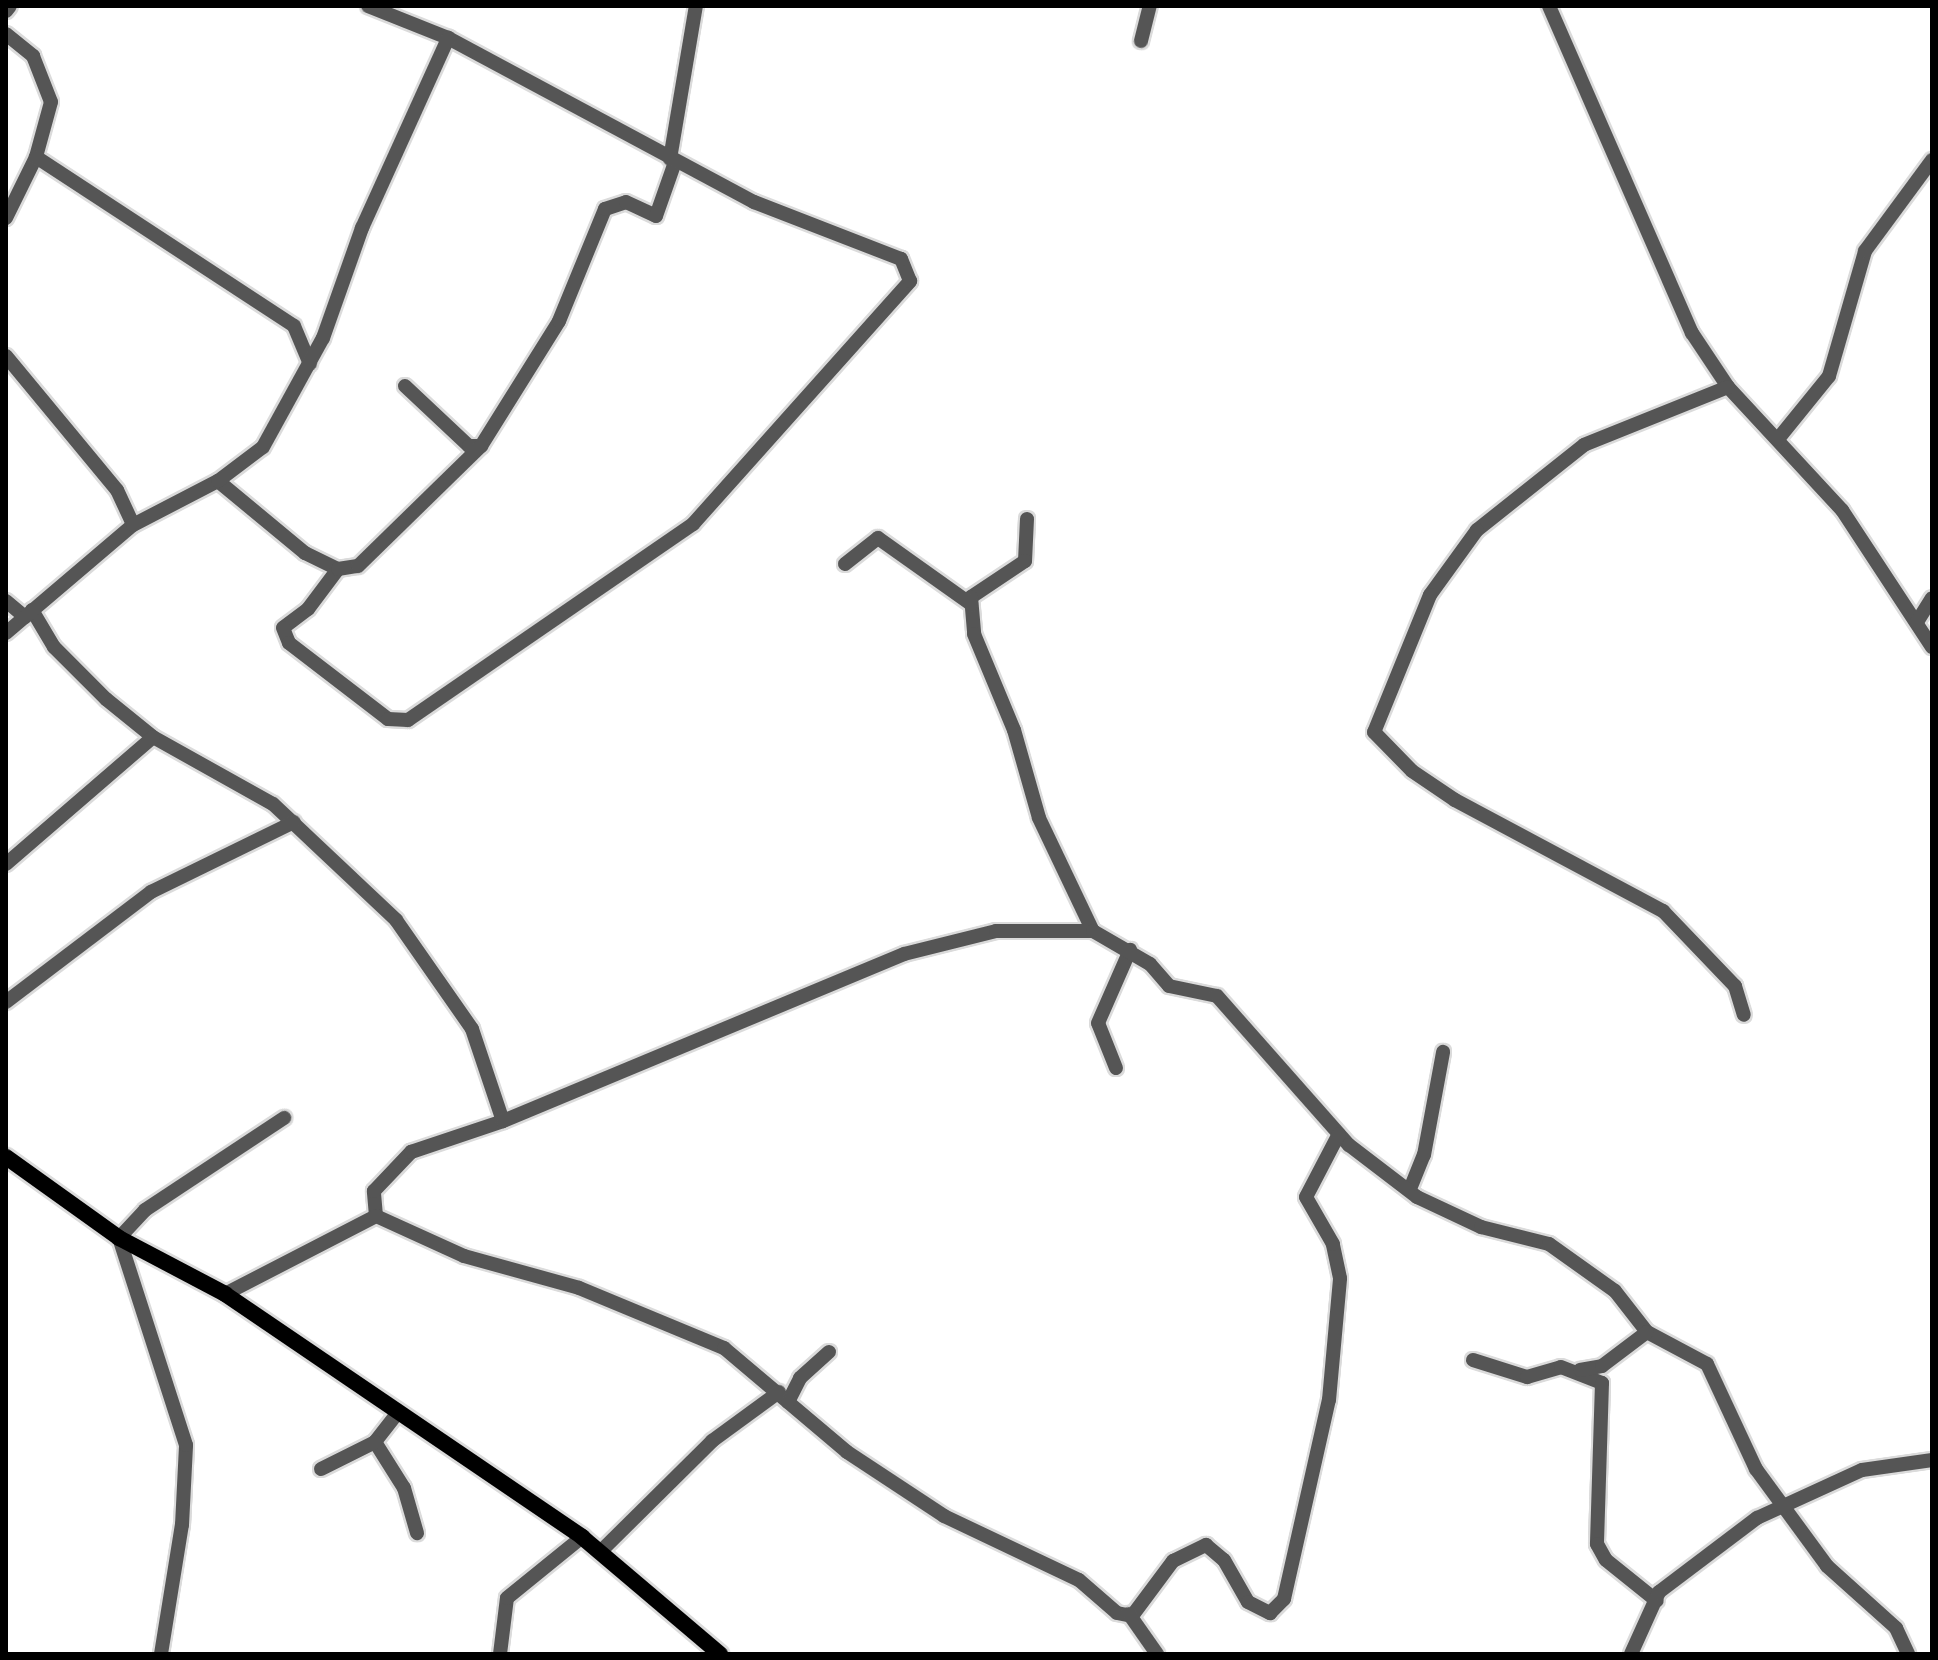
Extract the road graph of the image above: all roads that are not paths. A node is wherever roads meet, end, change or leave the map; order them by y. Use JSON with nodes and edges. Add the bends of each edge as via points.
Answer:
{"nodes":[{"id":1,"x":368,"y":6,"type":"edge"},
{"id":2,"x":696,"y":6,"type":"edge"},
{"id":3,"x":1150,"y":6,"type":"edge"},
{"id":4,"x":1549,"y":6,"type":"edge"},
{"id":5,"x":6,"y":34,"type":"edge"},
{"id":6,"x":448,"y":38,"type":"junction"},
{"id":7,"x":1141,"y":41,"type":"dead end"},
{"id":8,"x":36,"y":157,"type":"junction"},
{"id":9,"x":673,"y":160,"type":"junction"},
{"id":10,"x":1932,"y":160,"type":"edge"},
{"id":11,"x":6,"y":218,"type":"edge"},
{"id":12,"x":307,"y":350,"type":"junction"},
{"id":13,"x":6,"y":356,"type":"edge"},
{"id":14,"x":405,"y":386,"type":"dead end"},
{"id":15,"x":1728,"y":387,"type":"junction"},
{"id":16,"x":1778,"y":439,"type":"junction"},
{"id":17,"x":481,"y":446,"type":"junction"},
{"id":18,"x":218,"y":481,"type":"junction"},
{"id":19,"x":1027,"y":519,"type":"dead end"},
{"id":20,"x":133,"y":525,"type":"junction"},
{"id":21,"x":845,"y":564,"type":"dead end"},
{"id":22,"x":338,"y":569,"type":"junction"},
{"id":23,"x":1932,"y":598,"type":"edge"},
{"id":24,"x":6,"y":601,"type":"edge"},
{"id":25,"x":971,"y":604,"type":"junction"},
{"id":26,"x":28,"y":614,"type":"junction"},
{"id":27,"x":1917,"y":622,"type":"junction"},
{"id":28,"x":6,"y":633,"type":"edge"},
{"id":29,"x":1932,"y":647,"type":"edge"},
{"id":30,"x":153,"y":737,"type":"junction"},
{"id":31,"x":294,"y":822,"type":"junction"},
{"id":32,"x":6,"y":864,"type":"edge"},
{"id":33,"x":1093,"y":931,"type":"junction"},
{"id":34,"x":1130,"y":950,"type":"junction"},
{"id":35,"x":6,"y":1002,"type":"edge"},
{"id":36,"x":1744,"y":1015,"type":"dead end"},
{"id":37,"x":1443,"y":1052,"type":"dead end"},
{"id":38,"x":1116,"y":1068,"type":"dead end"},
{"id":39,"x":284,"y":1118,"type":"dead end"},
{"id":40,"x":503,"y":1121,"type":"junction"},
{"id":41,"x":1339,"y":1134,"type":"junction"},
{"id":42,"x":6,"y":1157,"type":"edge"},
{"id":43,"x":1410,"y":1189,"type":"junction"},
{"id":44,"x":376,"y":1216,"type":"junction"},
{"id":45,"x":119,"y":1238,"type":"junction"},
{"id":46,"x":225,"y":1294,"type":"junction"},
{"id":47,"x":1647,"y":1332,"type":"junction"},
{"id":48,"x":829,"y":1352,"type":"dead end"},
{"id":49,"x":1473,"y":1360,"type":"dead end"},
{"id":50,"x":1574,"y":1370,"type":"junction"},
{"id":51,"x":783,"y":1397,"type":"junction"},
{"id":52,"x":396,"y":1415,"type":"junction"},
{"id":53,"x":375,"y":1442,"type":"junction"},
{"id":54,"x":1932,"y":1460,"type":"edge"},
{"id":55,"x":321,"y":1469,"type":"dead end"},
{"id":56,"x":1786,"y":1501,"type":"junction"},
{"id":57,"x":417,"y":1533,"type":"dead end"},
{"id":58,"x":582,"y":1537,"type":"junction"},
{"id":59,"x":600,"y":1552,"type":"junction"},
{"id":60,"x":1657,"y":1601,"type":"junction"},
{"id":61,"x":1129,"y":1614,"type":"junction"},
{"id":62,"x":161,"y":1654,"type":"edge"},
{"id":63,"x":500,"y":1654,"type":"edge"},
{"id":64,"x":720,"y":1654,"type":"edge"},
{"id":65,"x":1157,"y":1654,"type":"edge"},
{"id":66,"x":1631,"y":1654,"type":"edge"},
{"id":67,"x":1908,"y":1654,"type":"edge"}],
"edges":[{"from":1,"to":6,"type":"street"},
{"from":2,"to":9,"type":"street"},
{"from":3,"to":7,"type":"street"},
{"from":4,"to":15,"type":"street","via":[[1663,275]]},
{"from":5,"to":8,"type":"street","via":[[33,56],[47,84],[51,102]]},
{"from":6,"to":9,"type":"street"},
{"from":6,"to":12,"type":"street"},
{"from":8,"to":11,"type":"street"},
{"from":8,"to":12,"type":"street"},
{"from":9,"to":17,"type":"street","via":[[656,216],[626,202],[605,209],[559,321]]},
{"from":9,"to":22,"type":"street","via":[[754,202],[901,259],[910,281],[693,524],[408,720],[388,719],[284,636],[283,628],[308,609]]},
{"from":10,"to":16,"type":"street","via":[[1865,251],[1829,376]]},
{"from":12,"to":18,"type":"street","via":[[263,447]]},
{"from":13,"to":20,"type":"street","via":[[117,490]]},
{"from":14,"to":17,"type":"street","via":[[469,446]]},
{"from":15,"to":16,"type":"street"},
{"from":15,"to":36,"type":"street","via":[[1584,445],[1477,530],[1430,595],[1374,732],[1455,800],[1663,911],[1735,986]]},
{"from":16,"to":27,"type":"street","via":[[1842,510]]},
{"from":17,"to":22,"type":"street","via":[[358,566]]},
{"from":18,"to":20,"type":"street"},
{"from":18,"to":22,"type":"street","via":[[305,553]]},
{"from":19,"to":25,"type":"street","via":[[1025,561],[975,592]]},
{"from":20,"to":26,"type":"street"},
{"from":21,"to":25,"type":"street","via":[[878,538]]},
{"from":23,"to":27,"type":"street"},
{"from":24,"to":26,"type":"street"},
{"from":25,"to":33,"type":"street","via":[[980,654],[1014,730],[1035,807]]},
{"from":26,"to":28,"type":"street"},
{"from":26,"to":30,"type":"street","via":[[77,673]]},
{"from":27,"to":29,"type":"street"},
{"from":30,"to":31,"type":"street"},
{"from":30,"to":32,"type":"street"},
{"from":31,"to":35,"type":"street","via":[[151,892]]},
{"from":31,"to":40,"type":"street","via":[[396,920],[456,1001]]},
{"from":33,"to":34,"type":"street"},
{"from":33,"to":40,"type":"street","via":[[996,931],[904,954]]},
{"from":34,"to":38,"type":"street","via":[[1098,1023]]},
{"from":34,"to":41,"type":"street","via":[[1169,986],[1217,996]]},
{"from":37,"to":43,"type":"street","via":[[1424,1155]]},
{"from":39,"to":45,"type":"street","via":[[145,1210]]},
{"from":40,"to":44,"type":"street","via":[[398,1159],[374,1191]]},
{"from":41,"to":43,"type":"street"},
{"from":41,"to":61,"type":"street","via":[[1306,1197],[1338,1257],[1341,1298],[1329,1400],[1284,1599],[1270,1613],[1261,1612],[1214,1549],[1196,1546],[1173,1561]]},
{"from":42,"to":45,"type":"main road"},
{"from":43,"to":47,"type":"street","via":[[1481,1227],[1549,1244],[1615,1291]]},
{"from":44,"to":46,"type":"street"},
{"from":44,"to":51,"type":"street","via":[[464,1256],[579,1288],[724,1348]]},
{"from":45,"to":46,"type":"main road"},
{"from":45,"to":62,"type":"street","via":[[186,1445],[182,1525]]},
{"from":46,"to":52,"type":"main road"},
{"from":47,"to":50,"type":"street","via":[[1602,1366]]},
{"from":47,"to":56,"type":"street","via":[[1707,1364],[1756,1469]]},
{"from":48,"to":51,"type":"street"},
{"from":49,"to":50,"type":"street","via":[[1527,1377],[1556,1367]]},
{"from":50,"to":60,"type":"street","via":[[1598,1379],[1606,1393],[1600,1551]]},
{"from":51,"to":59,"type":"street","via":[[712,1441]]},
{"from":51,"to":61,"type":"street","via":[[812,1428],[944,1516],[1079,1580],[1117,1613]]},
{"from":52,"to":53,"type":"street"},
{"from":52,"to":58,"type":"main road"},
{"from":53,"to":55,"type":"street"},
{"from":53,"to":57,"type":"street","via":[[404,1488]]},
{"from":54,"to":56,"type":"street","via":[[1862,1470]]},
{"from":56,"to":60,"type":"street","via":[[1696,1561]]},
{"from":56,"to":67,"type":"street","via":[[1827,1566],[1896,1628]]},
{"from":58,"to":59,"type":"main road"},
{"from":58,"to":63,"type":"street","via":[[507,1598]]},
{"from":59,"to":64,"type":"main road"},
{"from":60,"to":66,"type":"street"},
{"from":61,"to":65,"type":"street"}]}
